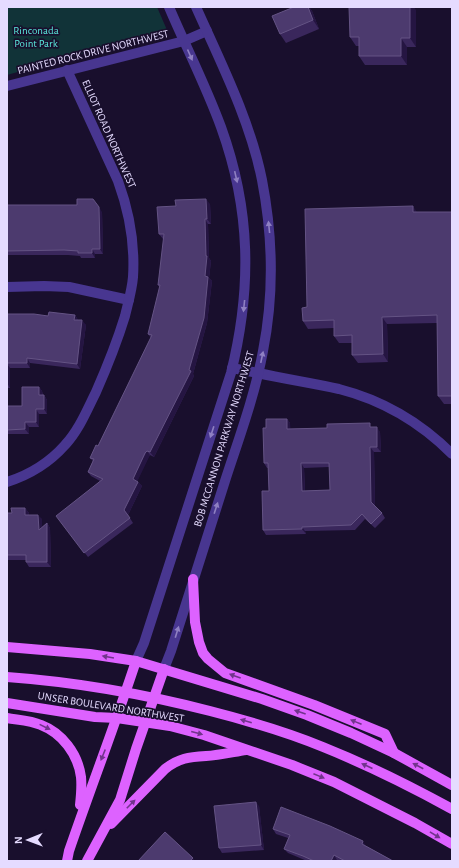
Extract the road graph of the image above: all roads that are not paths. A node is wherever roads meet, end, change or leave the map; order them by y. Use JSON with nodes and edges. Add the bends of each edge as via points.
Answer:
{"nodes":[{"id":1,"x":169,"y":7,"type":"edge"},
{"id":2,"x":196,"y":7,"type":"edge"},
{"id":3,"x":207,"y":31,"type":"junction"},
{"id":4,"x":184,"y":41,"type":"junction"},
{"id":5,"x":67,"y":70,"type":"junction"},
{"id":6,"x":7,"y":86,"type":"edge"},
{"id":7,"x":7,"y":287,"type":"edge"},
{"id":8,"x":129,"y":300,"type":"junction"},
{"id":9,"x":232,"y":368,"type":"junction"},
{"id":10,"x":258,"y":373,"type":"junction"},
{"id":11,"x":452,"y":454,"type":"edge"},
{"id":12,"x":7,"y":482,"type":"edge"},
{"id":13,"x":193,"y":579,"type":"junction"},
{"id":14,"x":7,"y":647,"type":"edge"},
{"id":15,"x":136,"y":661,"type":"junction"},
{"id":16,"x":164,"y":669,"type":"junction"},
{"id":17,"x":7,"y":677,"type":"edge"},
{"id":18,"x":126,"y":692,"type":"junction"},
{"id":19,"x":153,"y":697,"type":"junction"},
{"id":20,"x":7,"y":703,"type":"edge"},
{"id":21,"x":7,"y":718,"type":"edge"},
{"id":22,"x":117,"y":718,"type":"junction"},
{"id":23,"x":145,"y":723,"type":"junction"},
{"id":24,"x":249,"y":749,"type":"junction"},
{"id":25,"x":394,"y":753,"type":"junction"},
{"id":26,"x":452,"y":785,"type":"edge"},
{"id":27,"x":452,"y":809,"type":"edge"},
{"id":28,"x":79,"y":822,"type":"junction"},
{"id":29,"x":104,"y":831,"type":"junction"},
{"id":30,"x":452,"y":844,"type":"edge"},
{"id":31,"x":68,"y":861,"type":"edge"},
{"id":32,"x":87,"y":861,"type":"edge"}],
"edges":[{"from":1,"to":4,"type":"street","name":"BOB MCCANNON PARKWAY NORTHWEST"},
{"from":2,"to":3,"type":"street","name":"BOB MCCANNON PARKWAY NORTHWEST"},
{"from":3,"to":4,"type":"street","name":"PAINTED ROCK DRIVE NORTHWEST"},
{"from":10,"to":3,"type":"street","name":"BOB MCCANNON PARKWAY NORTHWEST","one_way":true,"via":[[270,296],[270,238],[262,179],[245,121]]},
{"from":4,"to":5,"type":"street","name":"PAINTED ROCK DRIVE NORTHWEST"},
{"from":4,"to":9,"type":"street","name":"BOB MCCANNON PARKWAY NORTHWEST","one_way":true,"via":[[221,127],[242,206],[246,260],[245,289]]},
{"from":5,"to":6,"type":"street","name":"PAINTED ROCK DRIVE NORTHWEST"},
{"from":5,"to":8,"type":"street","name":"ELLIOT ROAD NORTHWEST","via":[[124,199],[134,256]]},
{"from":7,"to":8,"type":"street","via":[[69,287]]},
{"from":8,"to":12,"type":"street","name":"ELLIOT ROAD NORTHWEST","via":[[119,337],[105,372],[75,433],[55,455],[38,468]]},
{"from":9,"to":10,"type":"street"},
{"from":9,"to":15,"type":"street","name":"BOB MCCANNON PARKWAY NORTHWEST","one_way":true},
{"from":10,"to":11,"type":"street","via":[[364,397],[407,418]]},
{"from":13,"to":10,"type":"street","name":"BOB MCCANNON PARKWAY NORTHWEST","one_way":true},
{"from":16,"to":13,"type":"street","name":"BOB MCCANNON PARKWAY NORTHWEST","one_way":true},
{"from":25,"to":13,"type":"main road","one_way":true,"via":[[385,734],[226,673],[208,659],[202,653],[195,622]]},
{"from":15,"to":14,"type":"main road","one_way":true},
{"from":15,"to":16,"type":"main road"},
{"from":15,"to":18,"type":"main road"},
{"from":16,"to":19,"type":"main road"},
{"from":25,"to":16,"type":"main road","one_way":true,"via":[[307,715]]},
{"from":17,"to":18,"type":"main road"},
{"from":18,"to":19,"type":"main road"},
{"from":18,"to":22,"type":"main road"},
{"from":19,"to":23,"type":"main road"},
{"from":27,"to":19,"type":"main road","one_way":true,"via":[[384,773],[316,744],[245,720]]},
{"from":20,"to":22,"type":"main road","name":"UNSER BOULEVARD NORTHWEST"},
{"from":21,"to":28,"type":"main road","one_way":true,"via":[[41,725],[69,746],[81,776]]},
{"from":22,"to":23,"type":"main road","name":"UNSER BOULEVARD NORTHWEST"},
{"from":22,"to":28,"type":"main road","one_way":true},
{"from":23,"to":24,"type":"main road","name":"UNSER BOULEVARD NORTHWEST","one_way":true,"via":[[170,726]]},
{"from":23,"to":29,"type":"main road","via":[[120,800]]},
{"from":29,"to":24,"type":"main road","one_way":true,"via":[[170,765],[188,757]]},
{"from":24,"to":30,"type":"main road","name":"UNSER BOULEVARD NORTHWEST","one_way":true,"via":[[341,785]]},
{"from":26,"to":25,"type":"main road","one_way":true},
{"from":28,"to":31,"type":"main road"},
{"from":29,"to":32,"type":"main road"}]}
